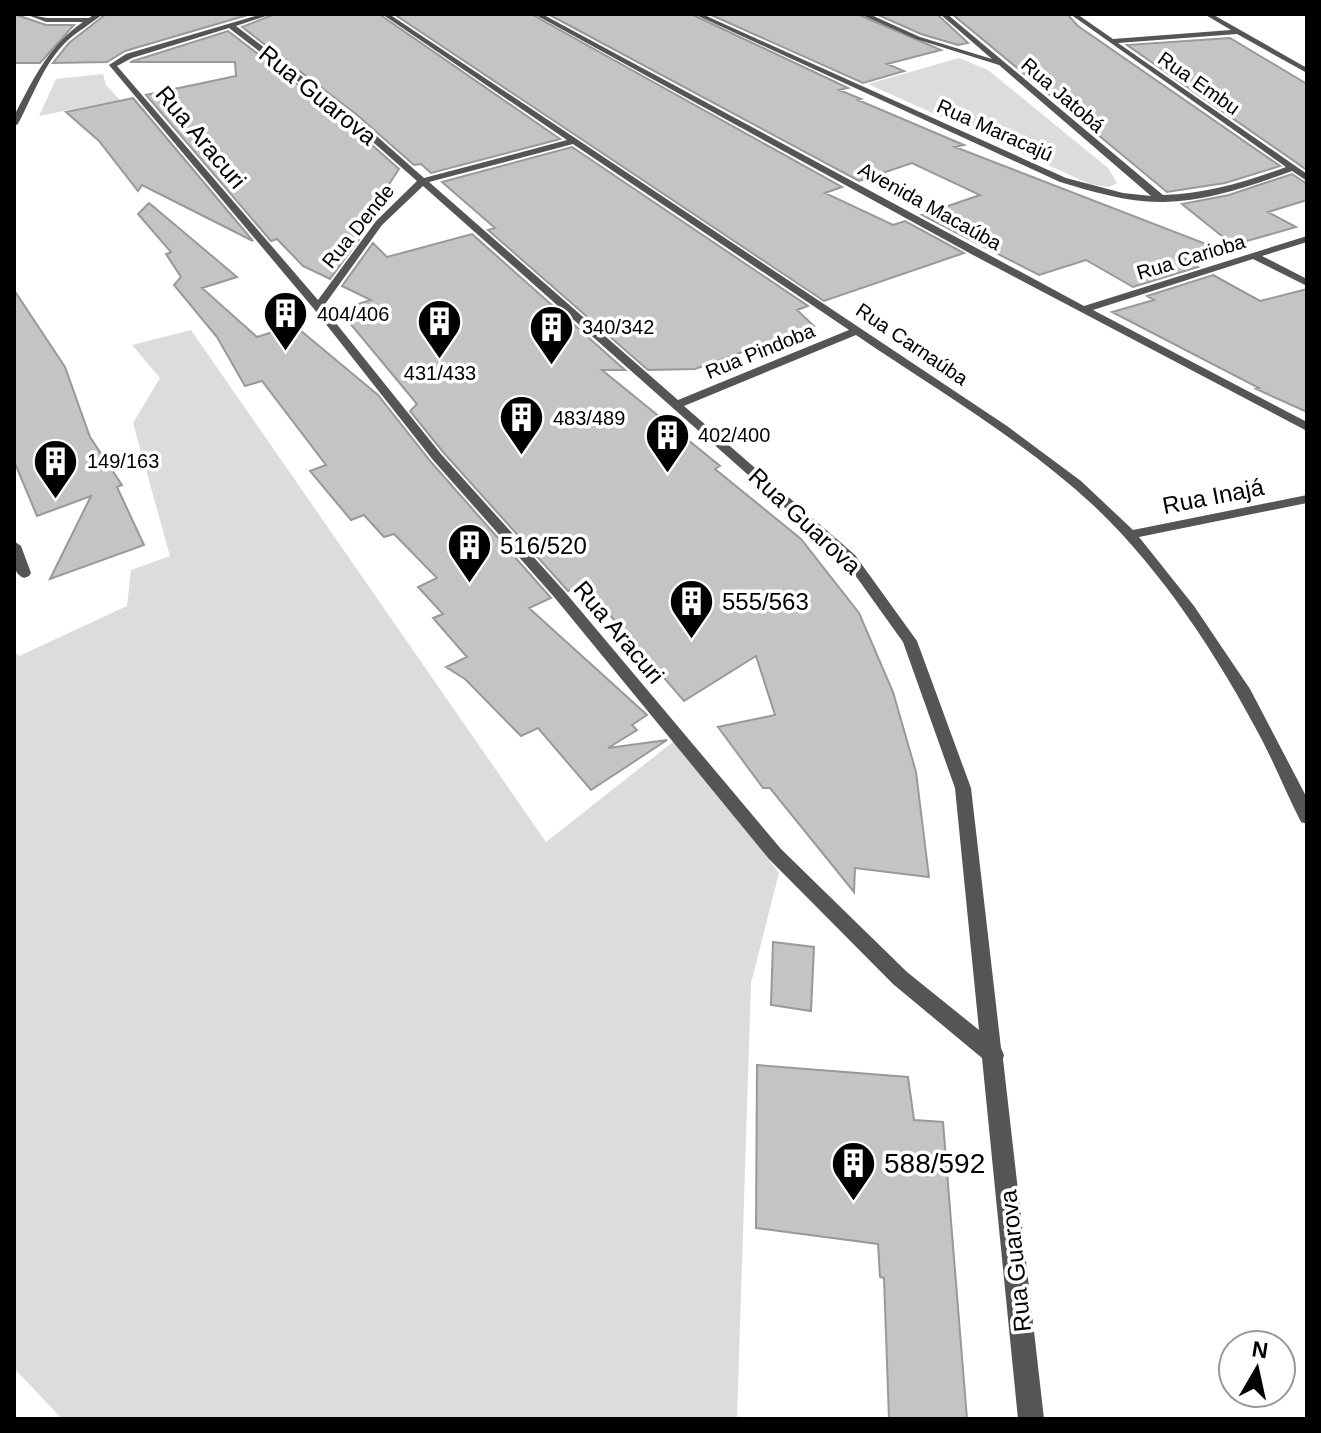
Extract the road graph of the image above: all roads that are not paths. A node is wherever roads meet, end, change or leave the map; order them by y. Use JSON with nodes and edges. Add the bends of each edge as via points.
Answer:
{"nodes":[{"id":1,"x":28,"y":14,"type":"edge"},
{"id":2,"x":100,"y":14,"type":"edge"},
{"id":3,"x":269,"y":14,"type":"edge"},
{"id":4,"x":385,"y":14,"type":"edge"},
{"id":5,"x":537,"y":14,"type":"edge"},
{"id":6,"x":697,"y":14,"type":"edge"},
{"id":7,"x":863,"y":14,"type":"edge"},
{"id":8,"x":943,"y":14,"type":"edge"},
{"id":9,"x":1073,"y":14,"type":"edge"},
{"id":10,"x":1207,"y":14,"type":"edge"},
{"id":11,"x":90,"y":20,"type":"junction"},
{"id":12,"x":231,"y":26,"type":"junction"},
{"id":13,"x":1238,"y":32,"type":"junction"},
{"id":14,"x":1111,"y":41,"type":"junction"},
{"id":15,"x":1002,"y":64,"type":"junction"},
{"id":16,"x":1307,"y":71,"type":"edge"},
{"id":17,"x":19,"y":100,"type":"edge"},
{"id":18,"x":14,"y":124,"type":"edge"},
{"id":19,"x":573,"y":141,"type":"junction"},
{"id":20,"x":1292,"y":168,"type":"junction"},
{"id":21,"x":1307,"y":178,"type":"edge"},
{"id":22,"x":423,"y":181,"type":"junction"},
{"id":23,"x":1163,"y":200,"type":"junction"},
{"id":24,"x":1307,"y":239,"type":"edge"},
{"id":25,"x":1254,"y":256,"type":"junction"},
{"id":26,"x":1307,"y":283,"type":"edge"},
{"id":27,"x":318,"y":307,"type":"junction"},
{"id":28,"x":1085,"y":309,"type":"junction"},
{"id":29,"x":856,"y":331,"type":"junction"},
{"id":30,"x":678,"y":404,"type":"junction"},
{"id":31,"x":1307,"y":427,"type":"edge"},
{"id":32,"x":1307,"y":499,"type":"edge"},
{"id":33,"x":1128,"y":535,"type":"junction"},
{"id":34,"x":14,"y":546,"type":"edge"},
{"id":35,"x":24,"y":573,"type":"dead end"},
{"id":36,"x":1307,"y":817,"type":"edge"},
{"id":37,"x":994,"y":1055,"type":"junction"},
{"id":38,"x":1031,"y":1419,"type":"edge"}],
"edges":[{"from":1,"to":11,"type":"street","via":[[46,20]]},
{"from":2,"to":11,"type":"street"},
{"from":3,"to":12,"type":"street"},
{"from":4,"to":19,"type":"street","name":"Rua Carnaúba"},
{"from":5,"to":28,"type":"street","name":"Avenida Macaúba"},
{"from":6,"to":23,"type":"street","name":"Rua Maracajú","via":[[1063,180],[1100,193]]},
{"from":7,"to":15,"type":"street"},
{"from":8,"to":15,"type":"street","name":"Rua Jatobá"},
{"from":9,"to":14,"type":"street","name":"Rua Embu"},
{"from":10,"to":13,"type":"street"},
{"from":11,"to":17,"type":"street","via":[[42,64]]},
{"from":12,"to":22,"type":"street","name":"Rua Guarova"},
{"from":12,"to":27,"type":"street","name":"Rua Aracuri","via":[[113,65]]},
{"from":13,"to":14,"type":"street"},
{"from":13,"to":16,"type":"street"},
{"from":14,"to":20,"type":"street","name":"Rua Embu"},
{"from":15,"to":23,"type":"street","name":"Rua Jatobá"},
{"from":17,"to":18,"type":"street"},
{"from":19,"to":22,"type":"street","name":"Rua Dende"},
{"from":19,"to":29,"type":"street","name":"Rua Carnaúba"},
{"from":20,"to":21,"type":"street","name":"Rua Embu"},
{"from":20,"to":23,"type":"street","name":"Rua Maracajú"},
{"from":22,"to":27,"type":"street","name":"Rua Dende","via":[[370,237]]},
{"from":22,"to":30,"type":"street","name":"Rua Guarova"},
{"from":24,"to":25,"type":"street","name":"Rua Carioba"},
{"from":25,"to":26,"type":"street"},
{"from":25,"to":28,"type":"street","name":"Rua Carioba"},
{"from":27,"to":37,"type":"street","name":"Rua Aracuri","via":[[437,457],[560,595],[775,854],[900,978]]},
{"from":28,"to":31,"type":"street","name":"Avenida Macaúba"},
{"from":29,"to":30,"type":"street","name":"Rua Pindoba"},
{"from":29,"to":33,"type":"street","name":"Rua Carnaúba","via":[[1069,478]]},
{"from":30,"to":37,"type":"street","name":"Rua Guarova","via":[[850,558],[910,641],[963,788]]},
{"from":32,"to":33,"type":"street","name":"Rua Inajá"},
{"from":33,"to":36,"type":"street","name":"Rua Carnaúba","via":[[1200,626],[1250,707]]},
{"from":34,"to":35,"type":"street"},
{"from":37,"to":38,"type":"street","name":"Rua Guarova"}]}
